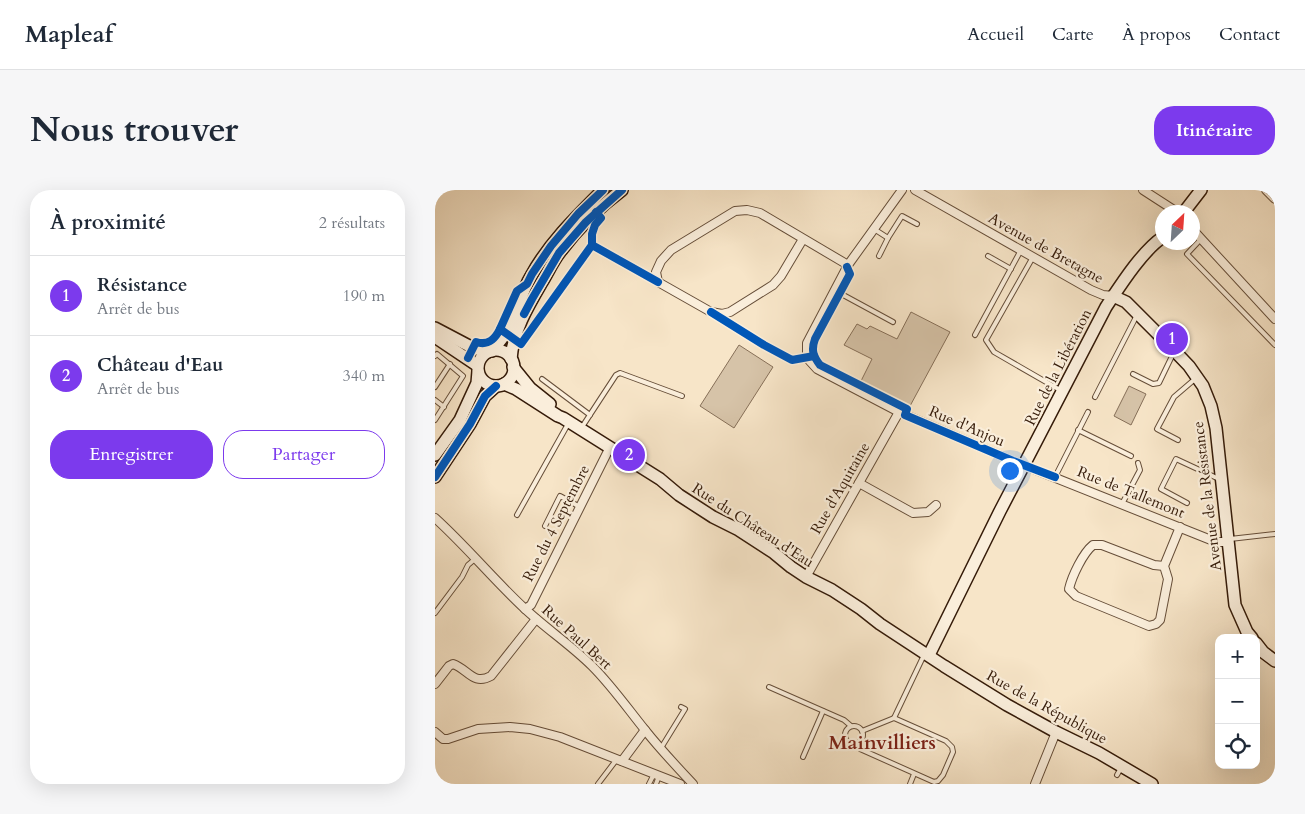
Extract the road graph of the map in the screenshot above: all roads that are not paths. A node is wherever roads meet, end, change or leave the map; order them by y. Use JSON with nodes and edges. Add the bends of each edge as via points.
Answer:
{"nodes":[{"id":1,"x":603,"y":190,"type":"edge"},
{"id":2,"x":622,"y":190,"type":"edge"},
{"id":3,"x":902,"y":190,"type":"edge"},
{"id":4,"x":915,"y":190,"type":"edge"},
{"id":5,"x":1143,"y":190,"type":"edge"},
{"id":6,"x":1201,"y":190,"type":"edge"},
{"id":7,"x":1266,"y":190,"type":"edge"},
{"id":8,"x":1275,"y":199,"type":"edge"},
{"id":9,"x":1166,"y":205,"type":"edge"},
{"id":10,"x":1189,"y":205,"type":"edge"},
{"id":11,"x":917,"y":224,"type":"dead end"},
{"id":12,"x":874,"y":229,"type":"junction"},
{"id":13,"x":888,"y":238,"type":"junction"},
{"id":14,"x":803,"y":239,"type":"junction"},
{"id":15,"x":1201,"y":239,"type":"joint"},
{"id":16,"x":1155,"y":242,"type":"edge"},
{"id":17,"x":1021,"y":250,"type":"junction"},
{"id":18,"x":879,"y":256,"type":"dead end"},
{"id":19,"x":988,"y":256,"type":"dead end"},
{"id":20,"x":1033,"y":257,"type":"junction"},
{"id":21,"x":848,"y":265,"type":"junction"},
{"id":22,"x":1011,"y":269,"type":"junction"},
{"id":23,"x":834,"y":290,"type":"junction"},
{"id":24,"x":1113,"y":296,"type":"junction"},
{"id":25,"x":1138,"y":314,"type":"junction"},
{"id":26,"x":1275,"y":319,"type":"edge"},
{"id":27,"x":893,"y":322,"type":"dead end"},
{"id":28,"x":435,"y":328,"type":"edge"},
{"id":29,"x":975,"y":335,"type":"dead end"},
{"id":30,"x":435,"y":337,"type":"edge"},
{"id":31,"x":1275,"y":345,"type":"edge"},
{"id":32,"x":490,"y":351,"type":"junction"},
{"id":33,"x":1175,"y":351,"type":"junction"},
{"id":34,"x":435,"y":356,"type":"edge"},
{"id":35,"x":512,"y":363,"type":"junction"},
{"id":36,"x":450,"y":364,"type":"junction"},
{"id":37,"x":478,"y":368,"type":"junction"},
{"id":38,"x":1133,"y":374,"type":"dead end"},
{"id":39,"x":1197,"y":378,"type":"junction"},
{"id":40,"x":542,"y":379,"type":"dead end"},
{"id":41,"x":500,"y":385,"type":"junction"},
{"id":42,"x":435,"y":387,"type":"edge"},
{"id":43,"x":1062,"y":391,"type":"junction"},
{"id":44,"x":682,"y":396,"type":"dead end"},
{"id":45,"x":1095,"y":397,"type":"dead end"},
{"id":46,"x":435,"y":400,"type":"edge"},
{"id":47,"x":444,"y":407,"type":"junction"},
{"id":48,"x":899,"y":412,"type":"junction"},
{"id":49,"x":1088,"y":412,"type":"dead end"},
{"id":50,"x":590,"y":415,"type":"junction"},
{"id":51,"x":435,"y":420,"type":"edge"},
{"id":52,"x":566,"y":420,"type":"junction"},
{"id":53,"x":581,"y":429,"type":"junction"},
{"id":54,"x":1078,"y":430,"type":"junction"},
{"id":55,"x":1178,"y":440,"type":"dead end"},
{"id":56,"x":610,"y":447,"type":"junction"},
{"id":57,"x":435,"y":455,"type":"edge"},
{"id":58,"x":1131,"y":456,"type":"dead end"},
{"id":59,"x":1138,"y":463,"type":"dead end"},
{"id":60,"x":1024,"y":465,"type":"junction"},
{"id":61,"x":435,"y":477,"type":"edge"},
{"id":62,"x":1055,"y":477,"type":"junction"},
{"id":63,"x":1221,"y":480,"type":"junction"},
{"id":64,"x":859,"y":482,"type":"junction"},
{"id":65,"x":562,"y":490,"type":"dead end"},
{"id":66,"x":559,"y":496,"type":"junction"},
{"id":67,"x":1187,"y":503,"type":"dead end"},
{"id":68,"x":1122,"y":504,"type":"junction"},
{"id":69,"x":935,"y":505,"type":"dead end"},
{"id":70,"x":580,"y":507,"type":"junction"},
{"id":71,"x":517,"y":515,"type":"dead end"},
{"id":72,"x":435,"y":518,"type":"edge"},
{"id":73,"x":545,"y":526,"type":"dead end"},
{"id":74,"x":1180,"y":527,"type":"junction"},
{"id":75,"x":1275,"y":534,"type":"edge"},
{"id":76,"x":1228,"y":540,"type":"junction"},
{"id":77,"x":475,"y":559,"type":"junction"},
{"id":78,"x":1164,"y":566,"type":"junction"},
{"id":79,"x":806,"y":577,"type":"junction"},
{"id":80,"x":525,"y":609,"type":"junction"},
{"id":81,"x":435,"y":612,"type":"edge"},
{"id":82,"x":536,"y":618,"type":"junction"},
{"id":83,"x":1249,"y":634,"type":"edge"},
{"id":84,"x":1260,"y":651,"type":"edge"},
{"id":85,"x":927,"y":654,"type":"junction"},
{"id":86,"x":1275,"y":661,"type":"edge"},
{"id":87,"x":435,"y":684,"type":"edge"},
{"id":88,"x":769,"y":687,"type":"dead end"},
{"id":89,"x":681,"y":707,"type":"dead end"},
{"id":90,"x":823,"y":711,"type":"junction"},
{"id":91,"x":894,"y":718,"type":"junction"},
{"id":92,"x":851,"y":726,"type":"junction"},
{"id":93,"x":645,"y":730,"type":"junction"},
{"id":94,"x":863,"y":731,"type":"junction"},
{"id":95,"x":435,"y":732,"type":"edge"},
{"id":96,"x":1056,"y":732,"type":"junction"},
{"id":97,"x":856,"y":744,"type":"junction"},
{"id":98,"x":661,"y":748,"type":"junction"},
{"id":99,"x":803,"y":757,"type":"dead end"},
{"id":100,"x":620,"y":760,"type":"junction"},
{"id":101,"x":673,"y":762,"type":"junction"},
{"id":102,"x":914,"y":774,"type":"junction"},
{"id":103,"x":659,"y":776,"type":"junction"},
{"id":104,"x":598,"y":784,"type":"edge"},
{"id":105,"x":649,"y":784,"type":"edge"},
{"id":106,"x":656,"y":784,"type":"edge"},
{"id":107,"x":680,"y":784,"type":"edge"},
{"id":108,"x":693,"y":784,"type":"edge"},
{"id":109,"x":910,"y":784,"type":"edge"},
{"id":110,"x":1035,"y":784,"type":"edge"},
{"id":111,"x":1152,"y":784,"type":"edge"}],
"edges":[{"from":1,"to":32,"type":"street","via":[[541,260],[510,326]]},
{"from":2,"to":35,"type":"street","via":[[586,222],[559,253],[524,314],[514,340]]},
{"from":3,"to":12,"type":"street","name":"Rue d'Anjou"},
{"from":4,"to":17,"type":"street","name":"Avenue de Bretagne"},
{"from":5,"to":9,"type":"street"},
{"from":6,"to":10,"type":"street"},
{"from":7,"to":8,"type":"street"},
{"from":11,"to":13,"type":"lane","via":[[903,216]]},
{"from":12,"to":13,"type":"lane"},
{"from":12,"to":21,"type":"street","name":"Rue d'Anjou"},
{"from":13,"to":18,"type":"lane"},
{"from":14,"to":14,"type":"street","via":[[759,213],[735,211],[671,250],[656,272],[658,282],[711,312],[731,312],[773,286]]},
{"from":14,"to":21,"type":"street"},
{"from":15,"to":26,"type":"street"},
{"from":15,"to":31,"type":"lane","via":[[1187,254]]},
{"from":16,"to":24,"type":"street","name":"Rue de la Libération"},
{"from":17,"to":20,"type":"street","name":"Avenue de Bretagne"},
{"from":17,"to":22,"type":"lane"},
{"from":19,"to":22,"type":"lane"},
{"from":20,"to":24,"type":"street","name":"Avenue de Bretagne","via":[[1091,290]]},
{"from":20,"to":43,"type":"lane","via":[[986,340],[994,352]]},
{"from":21,"to":23,"type":"street","name":"Rue d'Anjou"},
{"from":22,"to":29,"type":"lane"},
{"from":23,"to":27,"type":"lane"},
{"from":23,"to":48,"type":"street","name":"Rue d'Anjou","via":[[807,343],[807,358],[817,369]]},
{"from":24,"to":25,"type":"street","name":"Avenue de la Résistance","via":[[1126,302]]},
{"from":24,"to":43,"type":"street","name":"Rue de la Libération"},
{"from":25,"to":33,"type":"street","name":"Avenue de la Résistance"},
{"from":25,"to":45,"type":"lane"},
{"from":28,"to":32,"type":"street","via":[[473,348]]},
{"from":30,"to":37,"type":"street"},
{"from":32,"to":35,"type":"street","via":[[503,352]]},
{"from":32,"to":37,"type":"street","via":[[481,358]]},
{"from":33,"to":38,"type":"lane","via":[[1159,383],[1153,384]]},
{"from":33,"to":39,"type":"street","name":"Avenue de la Résistance"},
{"from":34,"to":36,"type":"lane","via":[[437,354]]},
{"from":35,"to":41,"type":"street","via":[[512,375]]},
{"from":35,"to":52,"type":"street","name":"Rue du Château d'Eau","via":[[530,388]]},
{"from":36,"to":42,"type":"lane"},
{"from":36,"to":47,"type":"lane","via":[[463,376]]},
{"from":37,"to":41,"type":"street","via":[[486,383]]},
{"from":37,"to":57,"type":"street","via":[[477,383],[460,420]]},
{"from":39,"to":55,"type":"lane","via":[[1174,397],[1157,430]]},
{"from":39,"to":63,"type":"street","name":"Avenue de la Résistance","via":[[1211,406]]},
{"from":40,"to":50,"type":"lane"},
{"from":41,"to":52,"type":"street","name":"Rue du Château d'Eau","via":[[516,389]]},
{"from":41,"to":61,"type":"street","via":[[485,396]]},
{"from":43,"to":60,"type":"street","name":"Rue de la Libération"},
{"from":44,"to":50,"type":"lane","via":[[620,373]]},
{"from":46,"to":47,"type":"lane"},
{"from":47,"to":51,"type":"lane"},
{"from":48,"to":60,"type":"street","name":"Rue d'Anjou"},
{"from":48,"to":64,"type":"street","name":"Rue d'Aquitaine"},
{"from":49,"to":54,"type":"lane"},
{"from":50,"to":53,"type":"lane"},
{"from":52,"to":53,"type":"street","name":"Rue du Château d'Eau"},
{"from":52,"to":71,"type":"lane"},
{"from":53,"to":56,"type":"street","name":"Rue du Château d'Eau"},
{"from":54,"to":58,"type":"lane"},
{"from":54,"to":62,"type":"lane"},
{"from":56,"to":70,"type":"street","name":"Rue du 4 Septembre"},
{"from":56,"to":79,"type":"street","name":"Rue du Château d'Eau"},
{"from":59,"to":68,"type":"lane","via":[[1140,470]]},
{"from":60,"to":62,"type":"street","name":"Rue de Tallemont"},
{"from":60,"to":85,"type":"street","name":"Rue de la Libération"},
{"from":62,"to":68,"type":"street","name":"Rue de Tallemont"},
{"from":63,"to":67,"type":"lane","via":[[1176,459],[1161,489]]},
{"from":63,"to":76,"type":"street","name":"Avenue de la Résistance"},
{"from":64,"to":69,"type":"street","via":[[913,513],[928,512]]},
{"from":64,"to":79,"type":"street","name":"Rue d'Aquitaine"},
{"from":65,"to":66,"type":"lane"},
{"from":66,"to":70,"type":"lane"},
{"from":66,"to":73,"type":"lane"},
{"from":68,"to":74,"type":"street","name":"Rue de Tallemont"},
{"from":70,"to":80,"type":"street","name":"Rue du 4 Septembre","via":[[531,605]]},
{"from":72,"to":77,"type":"street","name":"Rue Paul Bert"},
{"from":74,"to":76,"type":"street","name":"Rue de Tallemont","via":[[1216,542]]},
{"from":74,"to":78,"type":"street"},
{"from":75,"to":76,"type":"lane"},
{"from":76,"to":83,"type":"street","name":"Avenue de la Résistance","via":[[1235,605]]},
{"from":77,"to":80,"type":"street","name":"Rue Paul Bert"},
{"from":77,"to":81,"type":"lane"},
{"from":78,"to":78,"type":"street","via":[[1153,565],[1102,545],[1093,545],[1069,589],[1076,596],[1149,626],[1160,620],[1168,579]]},
{"from":79,"to":85,"type":"street","name":"Rue du Château d'Eau","via":[[832,590]]},
{"from":80,"to":82,"type":"street","name":"Rue Paul Bert"},
{"from":82,"to":87,"type":"street","via":[[487,679],[477,680],[453,664]]},
{"from":82,"to":93,"type":"street","name":"Rue Paul Bert","via":[[592,666]]},
{"from":84,"to":86,"type":"street"},
{"from":85,"to":91,"type":"lane"},
{"from":85,"to":96,"type":"street","name":"Rue de la République"},
{"from":88,"to":90,"type":"lane"},
{"from":89,"to":98,"type":"lane","via":[[685,709]]},
{"from":90,"to":92,"type":"lane"},
{"from":90,"to":99,"type":"lane"},
{"from":91,"to":94,"type":"lane"},
{"from":91,"to":102,"type":"lane","via":[[939,737],[952,747],[953,752],[938,781]]},
{"from":92,"to":94,"type":"lane"},
{"from":92,"to":97,"type":"lane","via":[[845,737]]},
{"from":93,"to":98,"type":"street","name":"Rue Paul Bert"},
{"from":93,"to":100,"type":"street"},
{"from":94,"to":97,"type":"lane","via":[[863,738]]},
{"from":95,"to":100,"type":"street","via":[[448,739],[478,729],[530,729]]},
{"from":96,"to":110,"type":"street"},
{"from":96,"to":111,"type":"street","name":"Rue de la République","via":[[1099,753],[1120,771]]},
{"from":97,"to":102,"type":"lane","via":[[860,749]]},
{"from":98,"to":101,"type":"street","name":"Rue Paul Bert"},
{"from":100,"to":103,"type":"street"},
{"from":100,"to":104,"type":"lane"},
{"from":101,"to":103,"type":"street","via":[[672,770]]},
{"from":101,"to":108,"type":"street","name":"Rue Paul Bert"},
{"from":102,"to":109,"type":"lane"},
{"from":103,"to":105,"type":"lane"},
{"from":103,"to":106,"type":"lane"},
{"from":103,"to":107,"type":"street"}]}
